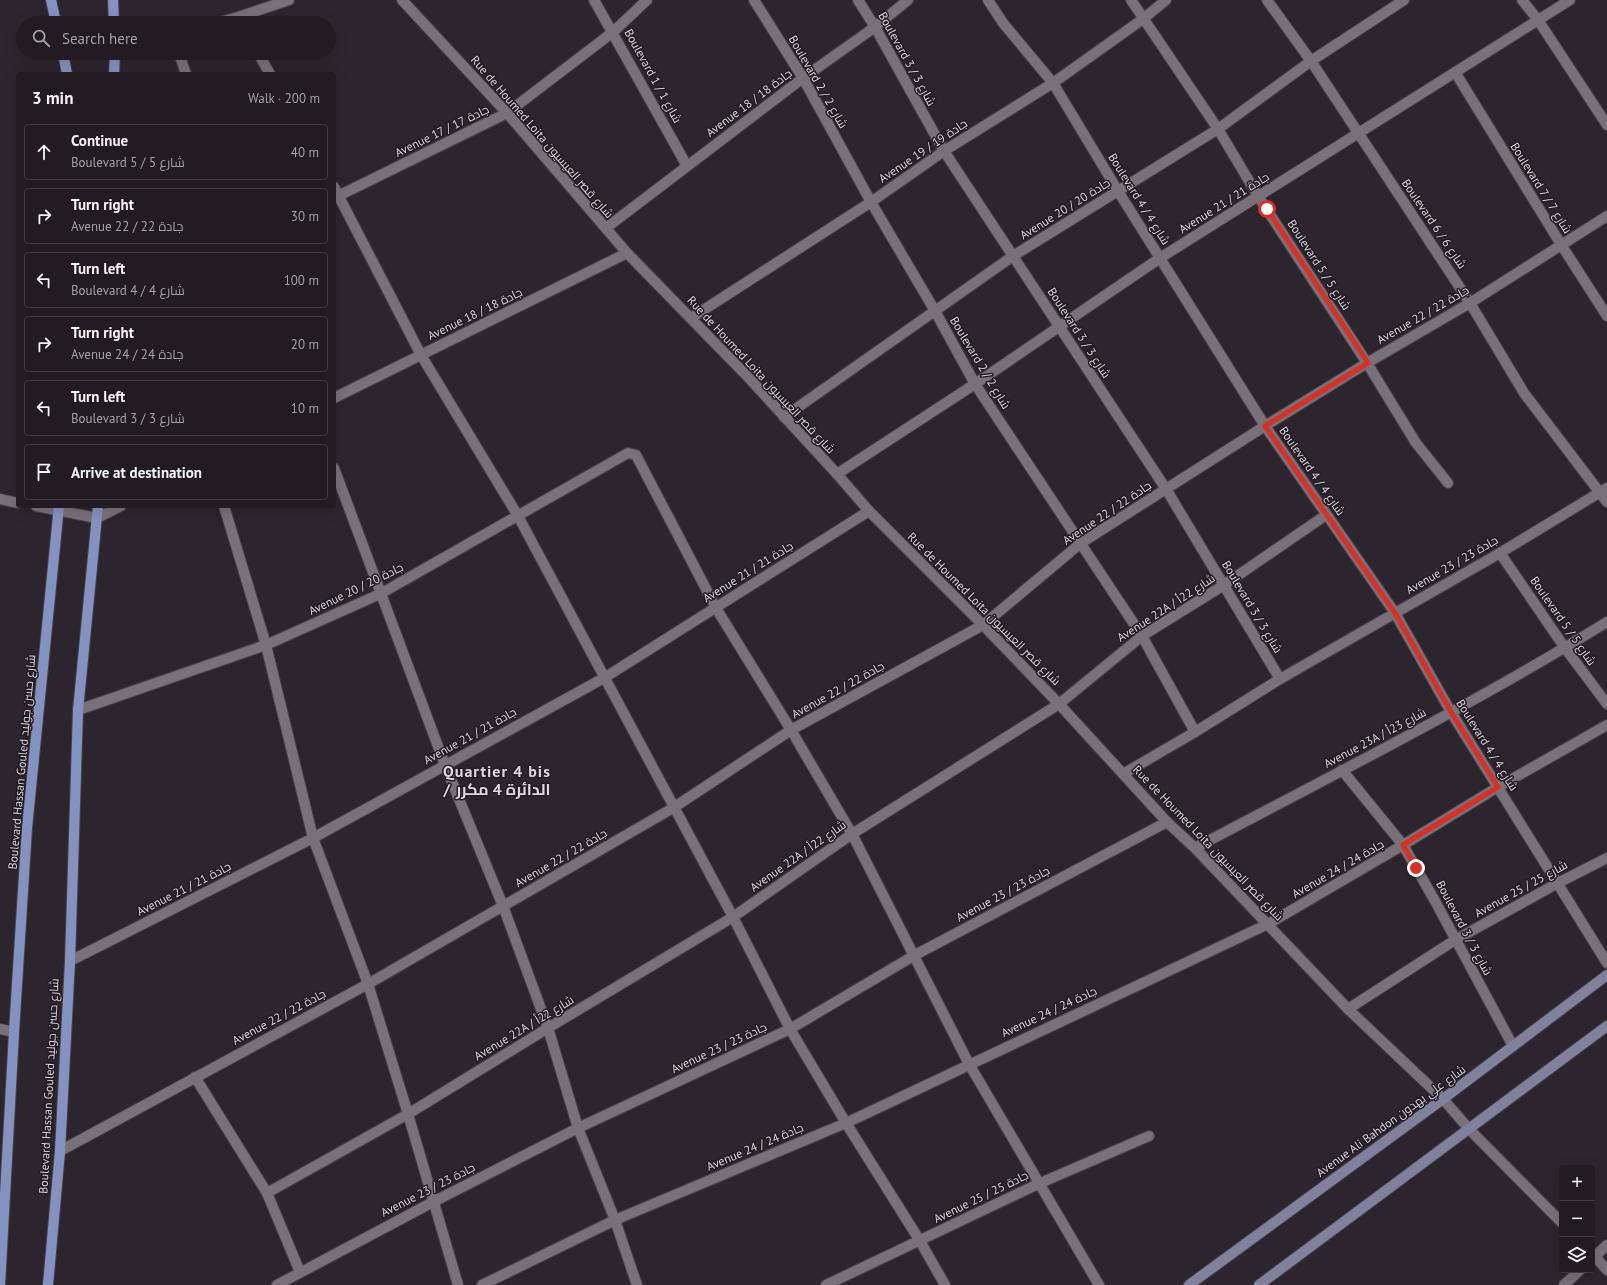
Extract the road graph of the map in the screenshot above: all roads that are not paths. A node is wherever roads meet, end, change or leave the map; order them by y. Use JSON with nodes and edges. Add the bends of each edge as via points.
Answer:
{"nodes":[{"id":1,"x":51,"y":0,"type":"edge"},
{"id":2,"x":113,"y":0,"type":"edge"},
{"id":3,"x":290,"y":0,"type":"edge"},
{"id":4,"x":402,"y":0,"type":"edge"},
{"id":5,"x":594,"y":0,"type":"edge"},
{"id":6,"x":647,"y":0,"type":"edge"},
{"id":7,"x":754,"y":0,"type":"edge"},
{"id":8,"x":858,"y":0,"type":"edge"},
{"id":9,"x":908,"y":0,"type":"edge"},
{"id":10,"x":988,"y":0,"type":"edge"},
{"id":11,"x":1131,"y":0,"type":"edge"},
{"id":12,"x":1166,"y":0,"type":"edge"},
{"id":13,"x":1267,"y":0,"type":"edge"},
{"id":14,"x":1522,"y":0,"type":"edge"},
{"id":15,"x":1570,"y":0,"type":"edge"},
{"id":16,"x":1400,"y":1,"type":"edge"},
{"id":17,"x":54,"y":16,"type":"edge"},
{"id":18,"x":114,"y":16,"type":"edge"},
{"id":19,"x":250,"y":16,"type":"edge"},
{"id":20,"x":1143,"y":19,"type":"junction"},
{"id":21,"x":1538,"y":20,"type":"junction"},
{"id":22,"x":876,"y":27,"type":"junction"},
{"id":23,"x":613,"y":32,"type":"junction"},
{"id":24,"x":64,"y":60,"type":"edge"},
{"id":25,"x":115,"y":60,"type":"edge"},
{"id":26,"x":181,"y":60,"type":"edge"},
{"id":27,"x":262,"y":60,"type":"edge"},
{"id":28,"x":1311,"y":61,"type":"junction"},
{"id":29,"x":67,"y":72,"type":"edge"},
{"id":30,"x":114,"y":72,"type":"edge"},
{"id":31,"x":185,"y":72,"type":"edge"},
{"id":32,"x":269,"y":72,"type":"edge"},
{"id":33,"x":1455,"y":72,"type":"junction"},
{"id":34,"x":803,"y":78,"type":"junction"},
{"id":35,"x":1054,"y":83,"type":"junction"},
{"id":36,"x":507,"y":113,"type":"junction"},
{"id":37,"x":1607,"y":125,"type":"edge"},
{"id":38,"x":1218,"y":129,"type":"junction"},
{"id":39,"x":1358,"y":134,"type":"junction"},
{"id":40,"x":944,"y":151,"type":"junction"},
{"id":41,"x":687,"y":166,"type":"junction"},
{"id":42,"x":1118,"y":191,"type":"junction"},
{"id":43,"x":336,"y":194,"type":"edge"},
{"id":44,"x":1258,"y":196,"type":"junction"},
{"id":45,"x":870,"y":202,"type":"junction"},
{"id":46,"x":1607,"y":216,"type":"edge"},
{"id":47,"x":606,"y":228,"type":"junction"},
{"id":48,"x":1562,"y":246,"type":"junction"},
{"id":49,"x":627,"y":253,"type":"junction"},
{"id":50,"x":1013,"y":256,"type":"junction"},
{"id":51,"x":1160,"y":258,"type":"junction"},
{"id":52,"x":1470,"y":303,"type":"junction"},
{"id":53,"x":935,"y":311,"type":"junction"},
{"id":54,"x":1607,"y":316,"type":"edge"},
{"id":55,"x":691,"y":318,"type":"junction"},
{"id":56,"x":1059,"y":328,"type":"junction"},
{"id":57,"x":421,"y":354,"type":"junction"},
{"id":58,"x":1368,"y":363,"type":"junction"},
{"id":59,"x":975,"y":384,"type":"junction"},
{"id":60,"x":336,"y":397,"type":"edge"},
{"id":61,"x":784,"y":417,"type":"junction"},
{"id":62,"x":1265,"y":426,"type":"junction"},
{"id":63,"x":336,"y":473,"type":"edge"},
{"id":64,"x":837,"y":474,"type":"junction"},
{"id":65,"x":1448,"y":483,"type":"dead end"},
{"id":66,"x":1166,"y":489,"type":"junction"},
{"id":67,"x":1603,"y":490,"type":"edge"},
{"id":68,"x":0,"y":499,"type":"edge"},
{"id":69,"x":1607,"y":502,"type":"edge"},
{"id":70,"x":16,"y":503,"type":"edge"},
{"id":71,"x":59,"y":508,"type":"edge"},
{"id":72,"x":98,"y":508,"type":"edge"},
{"id":73,"x":117,"y":508,"type":"edge"},
{"id":74,"x":225,"y":508,"type":"edge"},
{"id":75,"x":869,"y":511,"type":"junction"},
{"id":76,"x":1326,"y":514,"type":"junction"},
{"id":77,"x":518,"y":516,"type":"junction"},
{"id":78,"x":97,"y":518,"type":"junction"},
{"id":79,"x":1082,"y":543,"type":"junction"},
{"id":80,"x":1500,"y":553,"type":"junction"},
{"id":81,"x":1224,"y":585,"type":"junction"},
{"id":82,"x":380,"y":594,"type":"junction"},
{"id":83,"x":716,"y":608,"type":"junction"},
{"id":84,"x":1395,"y":613,"type":"junction"},
{"id":85,"x":1607,"y":622,"type":"edge"},
{"id":86,"x":983,"y":625,"type":"junction"},
{"id":87,"x":1142,"y":636,"type":"junction"},
{"id":88,"x":266,"y":646,"type":"junction"},
{"id":89,"x":1565,"y":648,"type":"junction"},
{"id":90,"x":604,"y":678,"type":"junction"},
{"id":91,"x":1280,"y":679,"type":"junction"},
{"id":92,"x":1059,"y":704,"type":"junction"},
{"id":93,"x":1607,"y":704,"type":"edge"},
{"id":94,"x":78,"y":710,"type":"junction"},
{"id":95,"x":1451,"y":712,"type":"junction"},
{"id":96,"x":1607,"y":725,"type":"edge"},
{"id":97,"x":792,"y":730,"type":"junction"},
{"id":98,"x":1195,"y":732,"type":"junction"},
{"id":99,"x":445,"y":765,"type":"junction"},
{"id":100,"x":1342,"y":770,"type":"junction"},
{"id":101,"x":1123,"y":774,"type":"junction"},
{"id":102,"x":1498,"y":787,"type":"junction"},
{"id":103,"x":673,"y":808,"type":"junction"},
{"id":104,"x":1167,"y":822,"type":"junction"},
{"id":105,"x":852,"y":834,"type":"junction"},
{"id":106,"x":313,"y":838,"type":"junction"},
{"id":107,"x":1403,"y":845,"type":"junction"},
{"id":108,"x":1194,"y":848,"type":"junction"},
{"id":109,"x":1607,"y":858,"type":"edge"},
{"id":110,"x":1558,"y":883,"type":"junction"},
{"id":111,"x":503,"y":906,"type":"junction"},
{"id":112,"x":733,"y":917,"type":"junction"},
{"id":113,"x":1268,"y":924,"type":"junction"},
{"id":114,"x":1455,"y":940,"type":"junction"},
{"id":115,"x":915,"y":955,"type":"junction"},
{"id":116,"x":70,"y":961,"type":"junction"},
{"id":117,"x":1607,"y":964,"type":"edge"},
{"id":118,"x":1607,"y":975,"type":"edge"},
{"id":119,"x":368,"y":984,"type":"junction"},
{"id":120,"x":1348,"y":1009,"type":"junction"},
{"id":121,"x":1607,"y":1026,"type":"edge"},
{"id":122,"x":548,"y":1028,"type":"junction"},
{"id":123,"x":0,"y":1029,"type":"edge"},
{"id":124,"x":790,"y":1029,"type":"junction"},
{"id":125,"x":14,"y":1032,"type":"junction"},
{"id":126,"x":1513,"y":1046,"type":"junction"},
{"id":127,"x":969,"y":1064,"type":"junction"},
{"id":128,"x":195,"y":1078,"type":"junction"},
{"id":129,"x":1443,"y":1099,"type":"junction"},
{"id":130,"x":408,"y":1114,"type":"junction"},
{"id":131,"x":846,"y":1123,"type":"junction"},
{"id":132,"x":578,"y":1128,"type":"junction"},
{"id":133,"x":1469,"y":1129,"type":"junction"},
{"id":134,"x":1149,"y":1136,"type":"dead end"},
{"id":135,"x":60,"y":1151,"type":"junction"},
{"id":136,"x":1038,"y":1184,"type":"junction"},
{"id":137,"x":267,"y":1193,"type":"junction"},
{"id":138,"x":433,"y":1202,"type":"junction"},
{"id":139,"x":615,"y":1220,"type":"junction"},
{"id":140,"x":1559,"y":1220,"type":"edge"},
{"id":141,"x":920,"y":1241,"type":"junction"},
{"id":142,"x":1607,"y":1244,"type":"edge"},
{"id":143,"x":1,"y":1245,"type":"edge"},
{"id":144,"x":1595,"y":1254,"type":"edge"},
{"id":145,"x":1595,"y":1258,"type":"edge"},
{"id":146,"x":1607,"y":1270,"type":"edge"},
{"id":147,"x":300,"y":1272,"type":"junction"},
{"id":148,"x":1577,"y":1273,"type":"edge"},
{"id":149,"x":0,"y":1285,"type":"edge"},
{"id":150,"x":48,"y":1285,"type":"edge"},
{"id":151,"x":277,"y":1285,"type":"edge"},
{"id":152,"x":458,"y":1285,"type":"edge"},
{"id":153,"x":482,"y":1285,"type":"edge"},
{"id":154,"x":637,"y":1285,"type":"edge"},
{"id":155,"x":826,"y":1285,"type":"edge"},
{"id":156,"x":945,"y":1285,"type":"edge"},
{"id":157,"x":1099,"y":1285,"type":"edge"},
{"id":158,"x":1189,"y":1285,"type":"edge"},
{"id":159,"x":1259,"y":1285,"type":"edge"},
{"id":160,"x":1564,"y":1285,"type":"edge"}],
"edges":[{"from":1,"to":17,"type":"main road"},
{"from":2,"to":18,"type":"main road"},
{"from":3,"to":19,"type":"street"},
{"from":4,"to":36,"type":"street","name":"Rue de Houmed Loita شارع قصر العيسيون"},
{"from":5,"to":23,"type":"street","name":"Boulevard 1 / شارع 1"},
{"from":6,"to":23,"type":"street","name":"Avenue 17 / جادة 17"},
{"from":7,"to":34,"type":"street","name":"Boulevard 2 / شارع 2"},
{"from":8,"to":22,"type":"street","name":"Boulevard 3 / شارع 3"},
{"from":9,"to":22,"type":"street","name":"Avenue 18 / جادة 18"},
{"from":10,"to":35,"type":"street","name":"Boulevard 4 / شارع 4","via":[[1003,23]]},
{"from":11,"to":20,"type":"street","name":"Boulevard 5 / شارع 5"},
{"from":12,"to":20,"type":"street","name":"Avenue 19 / جادة 19"},
{"from":13,"to":28,"type":"street","name":"Boulevard 6 / شارع 6"},
{"from":14,"to":21,"type":"street"},
{"from":15,"to":21,"type":"street","name":"Avenue 21 / جادة 21"},
{"from":16,"to":28,"type":"street","name":"Avenue 20 / جادة 20"},
{"from":20,"to":35,"type":"street","name":"Avenue 19 / جادة 19"},
{"from":20,"to":38,"type":"street","name":"Boulevard 5 / شارع 5"},
{"from":21,"to":33,"type":"street","name":"Avenue 21 / جادة 21"},
{"from":21,"to":37,"type":"street"},
{"from":22,"to":34,"type":"street","name":"Avenue 18 / جادة 18"},
{"from":22,"to":40,"type":"street","name":"Boulevard 3 / شارع 3"},
{"from":23,"to":36,"type":"street","name":"Avenue 17 / جادة 17"},
{"from":23,"to":41,"type":"street","name":"Boulevard 1 / شارع 1"},
{"from":24,"to":29,"type":"main road"},
{"from":25,"to":30,"type":"main road"},
{"from":26,"to":31,"type":"street"},
{"from":27,"to":32,"type":"street"},
{"from":28,"to":38,"type":"street","name":"Avenue 20 / جادة 20"},
{"from":28,"to":39,"type":"street","name":"Boulevard 6 / شارع 6"},
{"from":33,"to":39,"type":"street","name":"Avenue 21 / جادة 21"},
{"from":33,"to":48,"type":"street","name":"Boulevard 7 / شارع 7"},
{"from":34,"to":41,"type":"street","name":"Avenue 18 / جادة 18"},
{"from":34,"to":45,"type":"street","name":"Boulevard 2 / شارع 2"},
{"from":35,"to":40,"type":"street","name":"Avenue 19 / جادة 19"},
{"from":35,"to":42,"type":"street","name":"Boulevard 4 / شارع 4"},
{"from":36,"to":43,"type":"street","name":"Avenue 17 / جادة 17"},
{"from":36,"to":47,"type":"street","name":"Rue de Houmed Loita شارع قصر العيسيون"},
{"from":38,"to":42,"type":"street","name":"Avenue 20 / جادة 20"},
{"from":38,"to":44,"type":"street","name":"Boulevard 5 / شارع 5"},
{"from":39,"to":44,"type":"street","name":"Avenue 21 / جادة 21"},
{"from":39,"to":52,"type":"street","name":"Boulevard 6 / شارع 6"},
{"from":40,"to":45,"type":"street","name":"Avenue 19 / جادة 19"},
{"from":40,"to":50,"type":"street","name":"Boulevard 3 / شارع 3"},
{"from":41,"to":47,"type":"street","name":"Avenue 18 / جادة 18"},
{"from":42,"to":50,"type":"street","name":"Avenue 20 / جادة 20"},
{"from":42,"to":51,"type":"street","name":"Boulevard 4 / شارع 4"},
{"from":43,"to":57,"type":"street"},
{"from":44,"to":51,"type":"street","name":"Avenue 21 / جادة 21"},
{"from":44,"to":58,"type":"street","name":"Boulevard 5 / شارع 5"},
{"from":45,"to":53,"type":"street","name":"Boulevard 2 / شارع 2"},
{"from":45,"to":55,"type":"street","name":"Avenue 19 / جادة 19"},
{"from":46,"to":48,"type":"street","name":"Avenue 22 / جادة 22"},
{"from":47,"to":49,"type":"street","name":"Rue de Houmed Loita شارع قصر العيسيون"},
{"from":48,"to":52,"type":"street","name":"Avenue 22 / جادة 22"},
{"from":48,"to":54,"type":"street","name":"Boulevard 7 / شارع 7"},
{"from":49,"to":55,"type":"street","name":"Rue de Houmed Loita شارع قصر العيسيون"},
{"from":49,"to":57,"type":"street","name":"Avenue 18 / جادة 18"},
{"from":50,"to":53,"type":"street","name":"Avenue 20 / جادة 20"},
{"from":50,"to":56,"type":"street","name":"Boulevard 3 / شارع 3"},
{"from":51,"to":56,"type":"street","name":"Avenue 21 / جادة 21"},
{"from":51,"to":62,"type":"street","name":"Boulevard 4 / شارع 4"},
{"from":52,"to":58,"type":"street","name":"Avenue 22 / جادة 22"},
{"from":52,"to":67,"type":"street","name":"Boulevard 6 / شارع 6","via":[[1524,392]]},
{"from":53,"to":59,"type":"street","name":"Boulevard 2 / شارع 2"},
{"from":53,"to":61,"type":"street","name":"Avenue 20 / جادة 20"},
{"from":55,"to":61,"type":"street","name":"Rue de Houmed Loita شارع قصر العيسيون"},
{"from":56,"to":59,"type":"street","name":"Avenue 21 / جادة 21"},
{"from":56,"to":66,"type":"street","name":"Boulevard 3 / شارع 3"},
{"from":57,"to":60,"type":"street","name":"Avenue 18 / جادة 18"},
{"from":57,"to":77,"type":"street"},
{"from":58,"to":62,"type":"street","name":"Avenue 22 / جادة 22"},
{"from":58,"to":65,"type":"street","name":"Boulevard 5 / شارع 5","via":[[1416,442]]},
{"from":59,"to":64,"type":"street","name":"Avenue 21 / جادة 21"},
{"from":59,"to":79,"type":"street","name":"Boulevard 2 / شارع 2"},
{"from":61,"to":64,"type":"street","name":"Rue de Houmed Loita شارع قصر العيسيون"},
{"from":62,"to":66,"type":"street","name":"Avenue 22 / جادة 22"},
{"from":62,"to":76,"type":"street","name":"Boulevard 4 / شارع 4"},
{"from":63,"to":82,"type":"street"},
{"from":64,"to":75,"type":"street","name":"Rue de Houmed Loita شارع قصر العيسيون"},
{"from":66,"to":79,"type":"street","name":"Avenue 22 / جادة 22"},
{"from":66,"to":81,"type":"street","name":"Boulevard 3 / شارع 3"},
{"from":67,"to":69,"type":"street","name":"Boulevard 6 / شارع 6"},
{"from":67,"to":80,"type":"street","name":"Avenue 23 / جادة 23"},
{"from":68,"to":70,"type":"street"},
{"from":71,"to":78,"type":"street"},
{"from":71,"to":125,"type":"main road","name":"Boulevard Hassan Gouled شارع حسن جوليد","via":[[28,828]]},
{"from":72,"to":78,"type":"main road","name":"Boulevard Hassan Gouled شارع حسن جوليد"},
{"from":73,"to":78,"type":"street"},
{"from":74,"to":88,"type":"street"},
{"from":75,"to":83,"type":"street","name":"Avenue 21 / جادة 21"},
{"from":75,"to":86,"type":"street","name":"Rue de Houmed Loita شارع قصر العيسيون"},
{"from":76,"to":81,"type":"street","name":"Avenue 22A / شارع 22أ"},
{"from":76,"to":84,"type":"street","name":"Boulevard 4 / شارع 4"},
{"from":77,"to":82,"type":"street","name":"Avenue 20 / جادة 20"},
{"from":77,"to":83,"type":"street","name":"Avenue 20 / جادة 20","via":[[628,453],[636,455]]},
{"from":77,"to":90,"type":"street"},
{"from":78,"to":94,"type":"main road","name":"Boulevard Hassan Gouled شارع حسن جوليد"},
{"from":79,"to":86,"type":"street","name":"Avenue 22 / جادة 22"},
{"from":79,"to":87,"type":"street","name":"Boulevard 2 / شارع 2"},
{"from":80,"to":84,"type":"street","name":"Avenue 23 / جادة 23"},
{"from":80,"to":89,"type":"street","name":"Boulevard 5 / شارع 5"},
{"from":81,"to":87,"type":"street","name":"Avenue 22A / شارع 22أ"},
{"from":81,"to":91,"type":"street","name":"Boulevard 3 / شارع 3"},
{"from":82,"to":88,"type":"street","name":"Avenue 20 / جادة 20"},
{"from":82,"to":99,"type":"street"},
{"from":83,"to":90,"type":"street","name":"Avenue 21 / جادة 21"},
{"from":83,"to":97,"type":"street"},
{"from":84,"to":91,"type":"street","name":"Avenue 23 / جادة 23"},
{"from":84,"to":95,"type":"street","name":"Boulevard 4 / شارع 4"},
{"from":85,"to":89,"type":"street","name":"Avenue 23A / شارع 23أ"},
{"from":86,"to":92,"type":"street","name":"Rue de Houmed Loita شارع قصر العيسيون"},
{"from":86,"to":97,"type":"street","name":"Avenue 22 / جادة 22"},
{"from":87,"to":92,"type":"street","name":"Avenue 22A / شارع 22أ"},
{"from":87,"to":98,"type":"street","name":"Boulevard 2 / شارع 2"},
{"from":88,"to":94,"type":"street","name":"Avenue 20 / جادة 20"},
{"from":88,"to":106,"type":"street"},
{"from":89,"to":93,"type":"street","name":"Boulevard 5 / شارع 5"},
{"from":89,"to":95,"type":"street","name":"Avenue 23A / شارع 23أ"},
{"from":90,"to":99,"type":"street","name":"Avenue 21 / جادة 21"},
{"from":90,"to":103,"type":"street"},
{"from":91,"to":98,"type":"street","name":"Avenue 23 / جادة 23"},
{"from":92,"to":101,"type":"street","name":"Rue de Houmed Loita شارع قصر العيسيون"},
{"from":92,"to":105,"type":"street","name":"Avenue 22A / شارع 22أ"},
{"from":94,"to":116,"type":"main road","name":"Boulevard Hassan Gouled شارع حسن جوليد"},
{"from":95,"to":100,"type":"street","name":"Avenue 23A / شارع 23أ"},
{"from":95,"to":102,"type":"street","name":"Boulevard 4 / شارع 4"},
{"from":96,"to":102,"type":"street","name":"Avenue 24 / جادة 24"},
{"from":97,"to":103,"type":"street","name":"Avenue 22 / جادة 22"},
{"from":97,"to":105,"type":"street"},
{"from":98,"to":101,"type":"street","name":"Avenue 23 / جادة 23"},
{"from":99,"to":106,"type":"street","name":"Avenue 21 / جادة 21"},
{"from":99,"to":111,"type":"street"},
{"from":100,"to":107,"type":"street","name":"Boulevard 3 / شارع 3"},
{"from":100,"to":108,"type":"street","name":"Avenue 23A / شارع 23أ"},
{"from":101,"to":104,"type":"street","name":"Rue de Houmed Loita شارع قصر العيسيون"},
{"from":102,"to":107,"type":"street","name":"Avenue 24 / جادة 24"},
{"from":102,"to":110,"type":"street","name":"Boulevard 4 / شارع 4"},
{"from":103,"to":111,"type":"street","name":"Avenue 22 / جادة 22"},
{"from":103,"to":112,"type":"street"},
{"from":104,"to":108,"type":"street","name":"Rue de Houmed Loita شارع قصر العيسيون"},
{"from":104,"to":115,"type":"street","name":"Avenue 23 / جادة 23"},
{"from":105,"to":112,"type":"street","name":"Avenue 22A / شارع 22أ"},
{"from":105,"to":115,"type":"street"},
{"from":106,"to":116,"type":"street","name":"Avenue 21 / جادة 21"},
{"from":106,"to":119,"type":"street"},
{"from":107,"to":113,"type":"street","name":"Avenue 24 / جادة 24"},
{"from":107,"to":114,"type":"street","name":"Boulevard 3 / شارع 3","via":[[1436,901]]},
{"from":108,"to":113,"type":"street","name":"Rue de Houmed Loita شارع قصر العيسيون"},
{"from":109,"to":110,"type":"street","name":"Avenue 25 / شارع 25"},
{"from":110,"to":114,"type":"street","name":"Avenue 25 / شارع 25"},
{"from":110,"to":117,"type":"street","name":"Boulevard 4 / شارع 4"},
{"from":111,"to":119,"type":"street","name":"Avenue 22 / جادة 22"},
{"from":111,"to":122,"type":"street"},
{"from":112,"to":122,"type":"street","name":"Avenue 22A / شارع 22أ"},
{"from":112,"to":124,"type":"street"},
{"from":113,"to":120,"type":"street","name":"Rue de Houmed Loita شارع قصر العيسيون"},
{"from":113,"to":127,"type":"street","name":"Avenue 24 / جادة 24"},
{"from":114,"to":120,"type":"street","name":"Avenue 25 / شارع 25"},
{"from":114,"to":126,"type":"street","name":"Boulevard 3 / شارع 3"},
{"from":115,"to":124,"type":"street","name":"Avenue 23 / جادة 23"},
{"from":115,"to":127,"type":"street"},
{"from":116,"to":135,"type":"main road","name":"Boulevard Hassan Gouled شارع حسن جوليد"},
{"from":118,"to":126,"type":"main road","name":"Avenue Ali Bahdon شارع علي بهدون"},
{"from":119,"to":128,"type":"street","name":"Avenue 22 / جادة 22"},
{"from":119,"to":130,"type":"street"},
{"from":120,"to":129,"type":"street","name":"Rue de Houmed Loita شارع قصر العيسيون"},
{"from":121,"to":133,"type":"main road"},
{"from":122,"to":130,"type":"street","name":"Avenue 22A / شارع 22أ"},
{"from":122,"to":132,"type":"street"},
{"from":123,"to":125,"type":"street"},
{"from":124,"to":131,"type":"street"},
{"from":124,"to":132,"type":"street","name":"Avenue 23 / جادة 23"},
{"from":125,"to":143,"type":"main road","name":"Boulevard Hassan Gouled شارع حسن جوليد"},
{"from":126,"to":129,"type":"main road","name":"Avenue Ali Bahdon شارع علي بهدون"},
{"from":127,"to":131,"type":"street","name":"Avenue 24 / جادة 24"},
{"from":127,"to":136,"type":"street"},
{"from":128,"to":135,"type":"street","name":"Avenue 22 / جادة 22"},
{"from":128,"to":137,"type":"street"},
{"from":129,"to":133,"type":"street","name":"Rue de Houmed Loita شارع قصر العيسيون"},
{"from":129,"to":158,"type":"main road","name":"Avenue Ali Bahdon شارع علي بهدون"},
{"from":130,"to":137,"type":"street","name":"Avenue 22A / شارع 22أ"},
{"from":130,"to":138,"type":"street"},
{"from":131,"to":139,"type":"street","name":"Avenue 24 / جادة 24"},
{"from":131,"to":141,"type":"street"},
{"from":132,"to":138,"type":"street","name":"Avenue 23 / جادة 23"},
{"from":132,"to":139,"type":"street"},
{"from":133,"to":140,"type":"street","name":"Rue de Houmed Loita شارع قصر العيسيون"},
{"from":133,"to":159,"type":"main road"},
{"from":134,"to":136,"type":"street","name":"Avenue 25 / جادة 25"},
{"from":135,"to":150,"type":"main road","name":"Boulevard Hassan Gouled شارع حسن جوليد"},
{"from":136,"to":141,"type":"street","name":"Avenue 25 / جادة 25"},
{"from":136,"to":157,"type":"street"},
{"from":137,"to":147,"type":"street"},
{"from":138,"to":147,"type":"street","name":"Avenue 23 / جادة 23"},
{"from":138,"to":152,"type":"street"},
{"from":139,"to":153,"type":"street","name":"Avenue 24 / جادة 24"},
{"from":139,"to":154,"type":"street"},
{"from":141,"to":155,"type":"street","name":"Avenue 25 / جادة 25"},
{"from":141,"to":156,"type":"street"},
{"from":142,"to":144,"type":"street"},
{"from":143,"to":149,"type":"main road","name":"Boulevard Hassan Gouled شارع حسن جوليد"},
{"from":145,"to":146,"type":"street"},
{"from":147,"to":151,"type":"street","name":"Avenue 23 / جادة 23"},
{"from":148,"to":160,"type":"street"}]}
